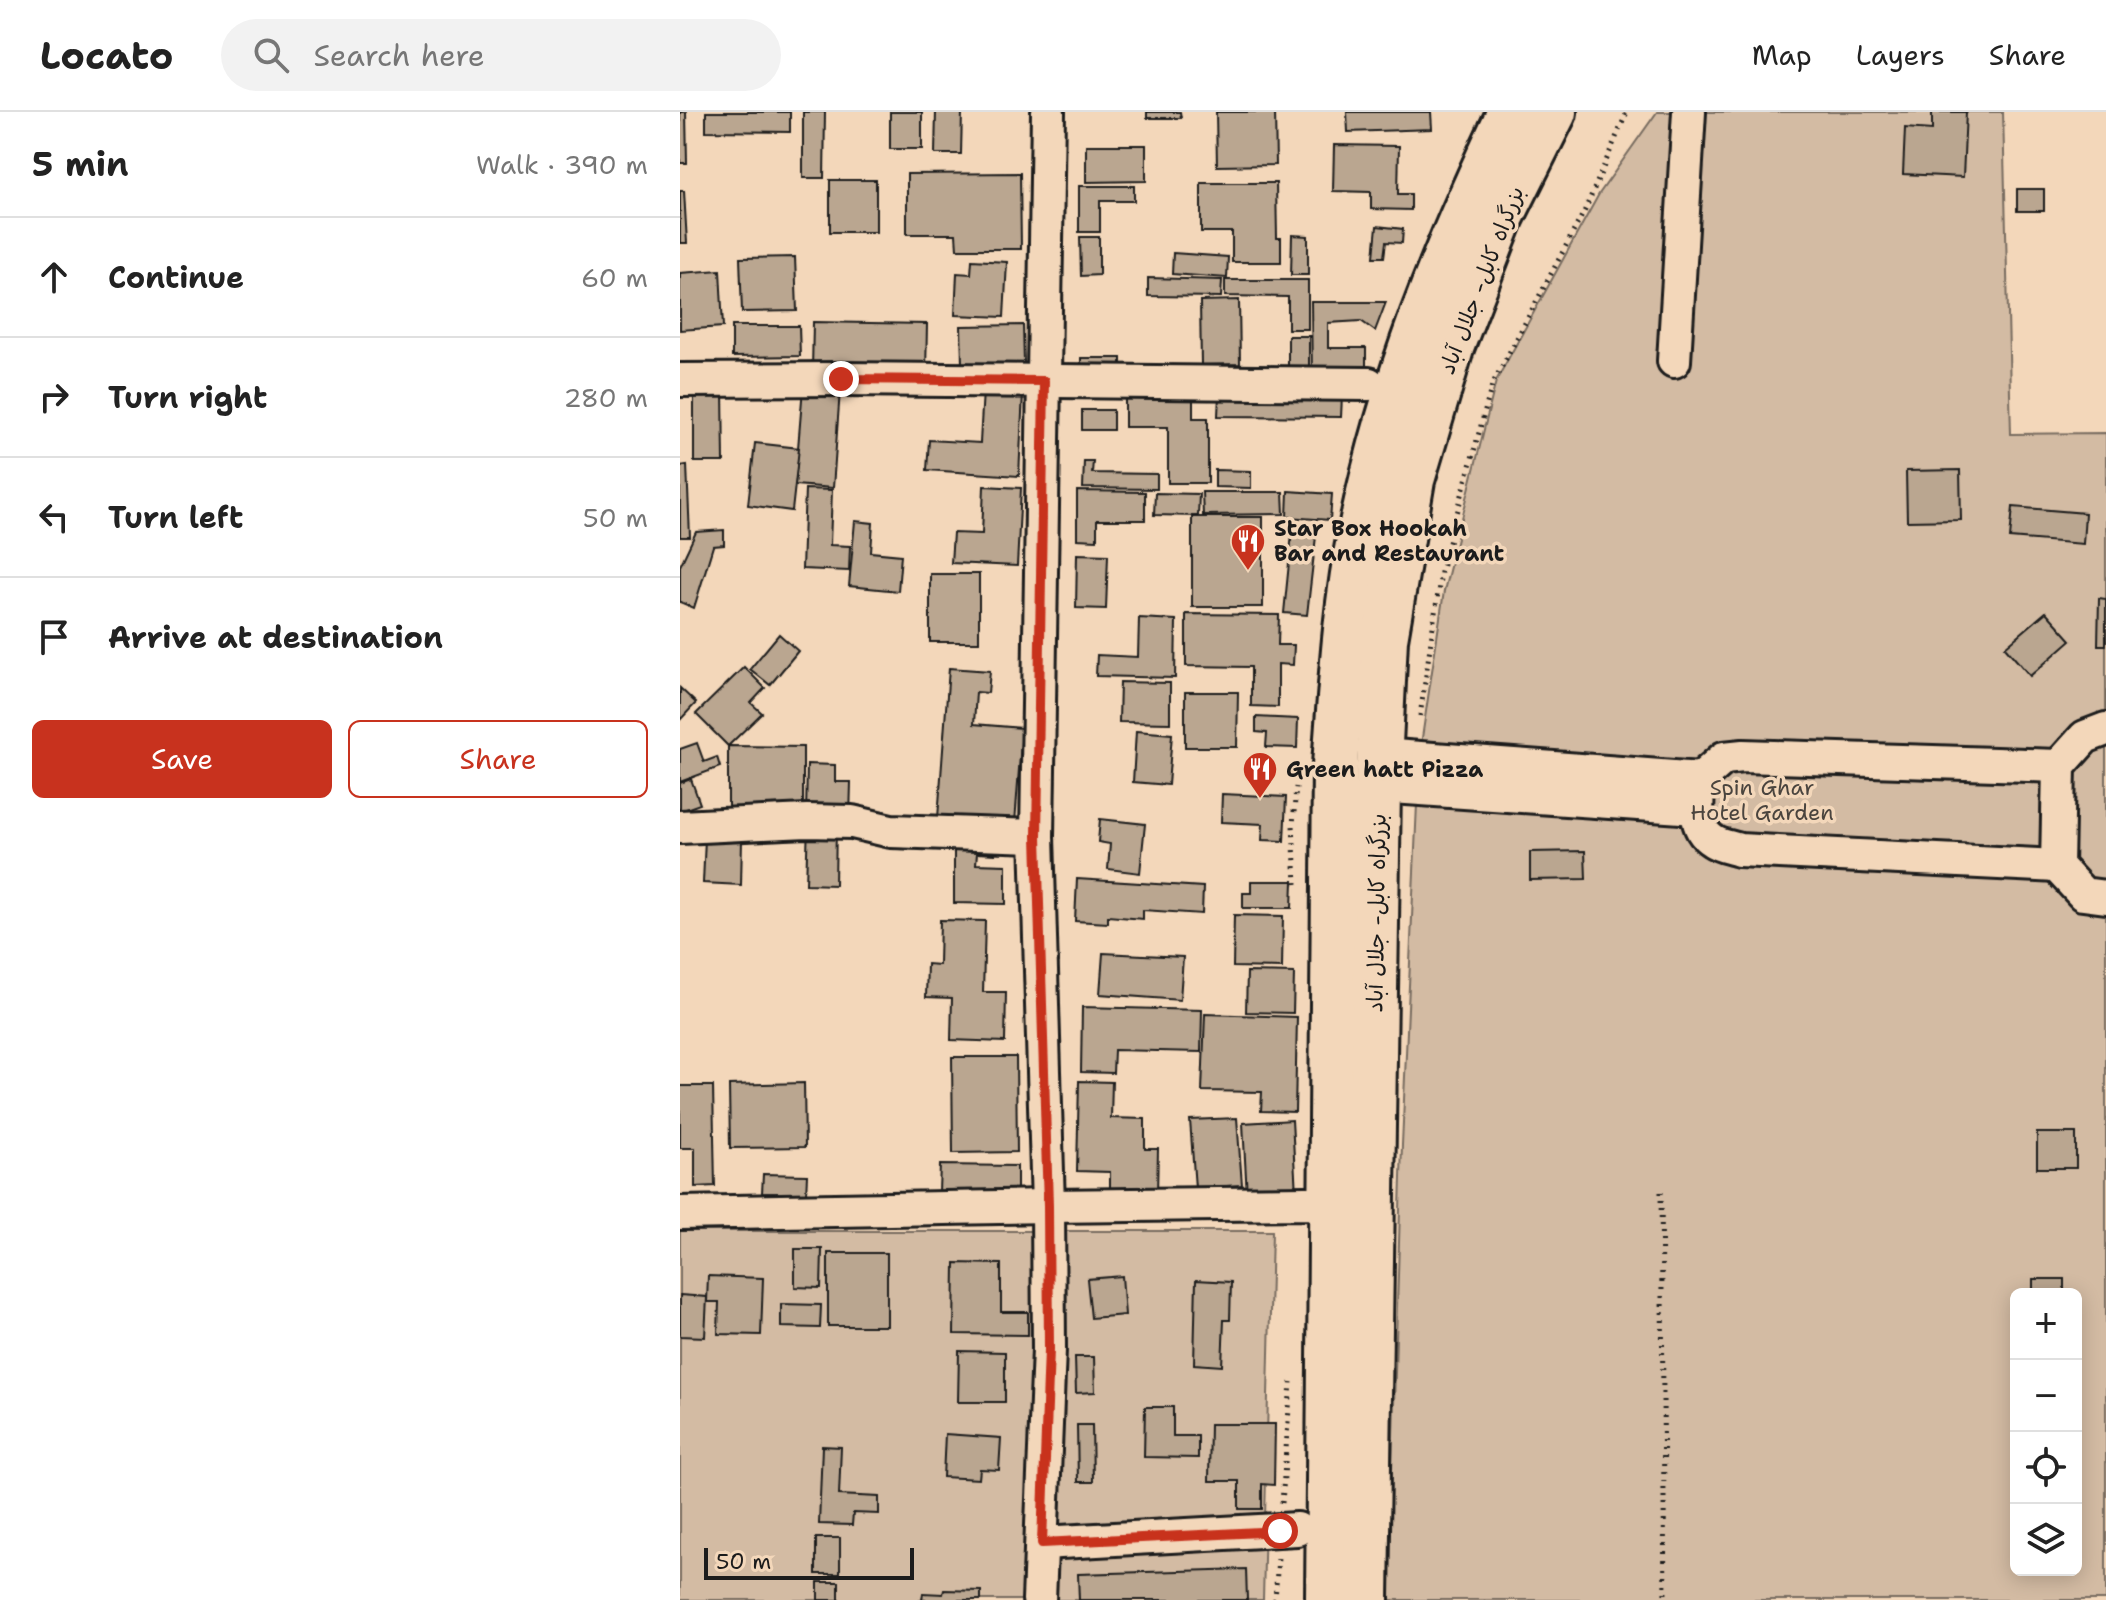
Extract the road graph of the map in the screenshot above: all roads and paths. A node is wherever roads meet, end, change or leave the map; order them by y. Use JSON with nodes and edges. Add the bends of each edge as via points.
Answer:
{"nodes":[{"id":1,"x":1048,"y":112,"type":"edge"},
{"id":2,"x":1510,"y":112,"type":"edge"},
{"id":3,"x":1554,"y":112,"type":"edge"},
{"id":4,"x":1627,"y":112,"type":"edge"},
{"id":5,"x":1689,"y":112,"type":"edge"},
{"id":6,"x":1674,"y":361,"type":"dead end"},
{"id":7,"x":680,"y":380,"type":"edge"},
{"id":8,"x":1044,"y":381,"type":"junction"},
{"id":9,"x":1369,"y":384,"type":"dead end"},
{"id":10,"x":2106,"y":729,"type":"edge"},
{"id":11,"x":1391,"y":766,"type":"junction"},
{"id":12,"x":2059,"y":766,"type":"junction"},
{"id":13,"x":1698,"y":794,"type":"junction"},
{"id":14,"x":680,"y":827,"type":"edge"},
{"id":15,"x":1037,"y":836,"type":"junction"},
{"id":16,"x":2057,"y":866,"type":"junction"},
{"id":17,"x":2106,"y":897,"type":"edge"},
{"id":18,"x":1661,"y":1192,"type":"dead end"},
{"id":19,"x":1352,"y":1204,"type":"junction"},
{"id":20,"x":1048,"y":1206,"type":"junction"},
{"id":21,"x":680,"y":1213,"type":"edge"},
{"id":22,"x":1297,"y":1529,"type":"dead end"},
{"id":23,"x":1042,"y":1543,"type":"junction"},
{"id":24,"x":1039,"y":1600,"type":"edge"},
{"id":25,"x":1328,"y":1600,"type":"edge"},
{"id":26,"x":1366,"y":1600,"type":"edge"},
{"id":27,"x":1665,"y":1600,"type":"edge"}],
"edges":[{"from":1,"to":8,"type":"street"},
{"from":2,"to":19,"type":"highway","name":"بزرگراه کابل- جلال آباد","via":[[1467,200],[1415,331],[1384,429],[1360,531],[1344,640],[1335,765]]},
{"from":3,"to":11,"type":"highway","name":"بزرگراه کابل- جلال آباد","via":[[1485,259],[1452,345],[1412,480],[1385,639]]},
{"from":4,"to":11,"type":"path","via":[[1585,210],[1492,385]]},
{"from":5,"to":6,"type":"street"},
{"from":7,"to":8,"type":"street"},
{"from":8,"to":9,"type":"street"},
{"from":8,"to":15,"type":"street"},
{"from":10,"to":12,"type":"street","via":[[2085,737]]},
{"from":11,"to":13,"type":"street"},
{"from":11,"to":13,"type":"street"},
{"from":11,"to":19,"type":"highway","name":"بزرگراه کابل- جلال آباد"},
{"from":12,"to":13,"type":"street","via":[[1743,756],[1724,758],[1710,769]]},
{"from":12,"to":16,"type":"street"},
{"from":13,"to":16,"type":"street","via":[[1701,828],[1712,841],[1739,850]]},
{"from":14,"to":15,"type":"street","via":[[852,822],[891,831]]},
{"from":15,"to":20,"type":"street"},
{"from":16,"to":17,"type":"street","via":[[2083,894]]},
{"from":18,"to":27,"type":"path"},
{"from":19,"to":20,"type":"street"},
{"from":19,"to":25,"type":"highway","name":"بزرگراه کابل- جلال آباد"},
{"from":19,"to":26,"type":"highway","name":"بزرگراه کابل- جلال آباد"},
{"from":20,"to":21,"type":"street"},
{"from":20,"to":23,"type":"street"},
{"from":22,"to":23,"type":"street"},
{"from":23,"to":24,"type":"street"}]}
